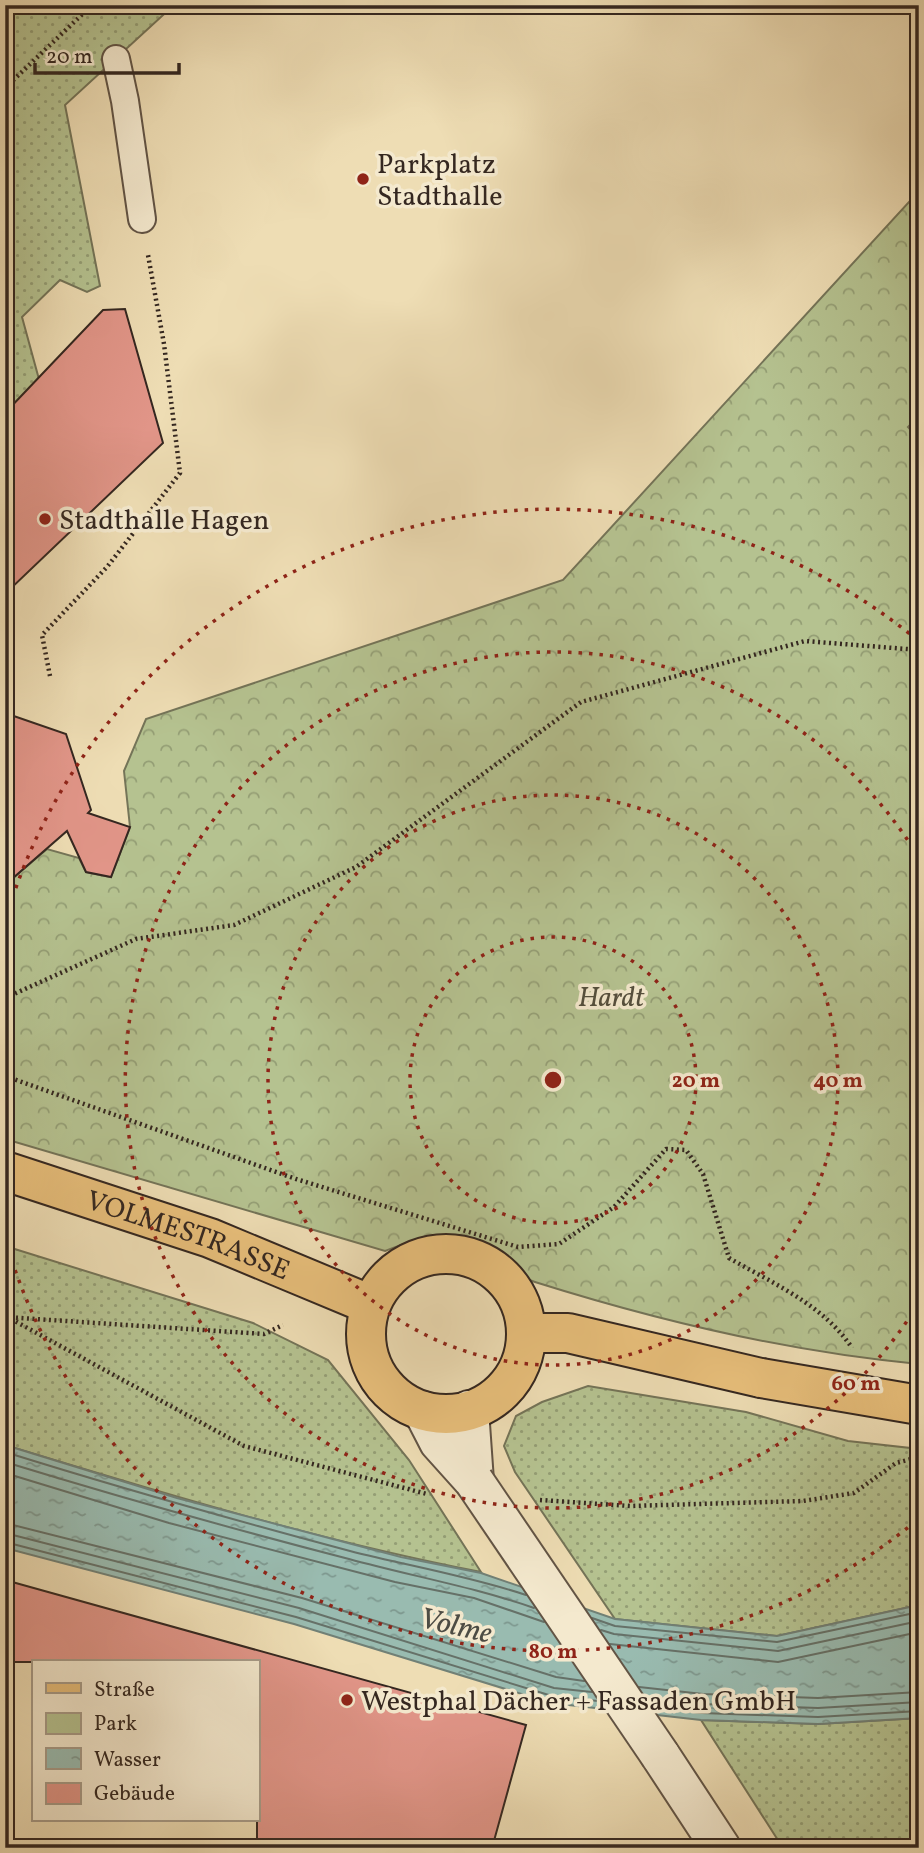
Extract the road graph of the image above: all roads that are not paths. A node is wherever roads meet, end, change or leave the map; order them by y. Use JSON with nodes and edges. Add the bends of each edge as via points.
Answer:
{"nodes":[{"id":1,"x":116,"y":60,"type":"dead end"},
{"id":2,"x":142,"y":219,"type":"road end"},
{"id":3,"x":5,"y":1171,"type":"edge"},
{"id":4,"x":371,"y":1305,"type":"junction"},
{"id":5,"x":527,"y":1333,"type":"junction"},
{"id":6,"x":919,"y":1405,"type":"edge"},
{"id":7,"x":469,"y":1410,"type":"junction"},
{"id":8,"x":424,"y":1411,"type":"junction"},
{"id":9,"x":474,"y":1481,"type":"junction"},
{"id":10,"x":721,"y":1848,"type":"edge"}],
"edges":[{"from":1,"to":2,"type":"lane"},
{"from":3,"to":4,"type":"main road","name":"VOLMESTRASSE","via":[[210,1238]]},
{"from":4,"to":5,"type":"main road","via":[[401,1267],[428,1255],[450,1253],[471,1257],[495,1270],[514,1291]]},
{"from":4,"to":8,"type":"main road","via":[[366,1331],[377,1375],[397,1397]]},
{"from":5,"to":6,"type":"main road","bridge":true,"via":[[568,1333],[761,1378]]},
{"from":5,"to":7,"type":"main road","via":[[523,1358],[512,1380],[495,1398]]},
{"from":7,"to":8,"type":"main road","via":[[448,1414]]},
{"from":7,"to":9,"type":"street"},
{"from":8,"to":9,"type":"street","via":[[439,1442]]},
{"from":9,"to":10,"type":"street","bridge":true}]}
